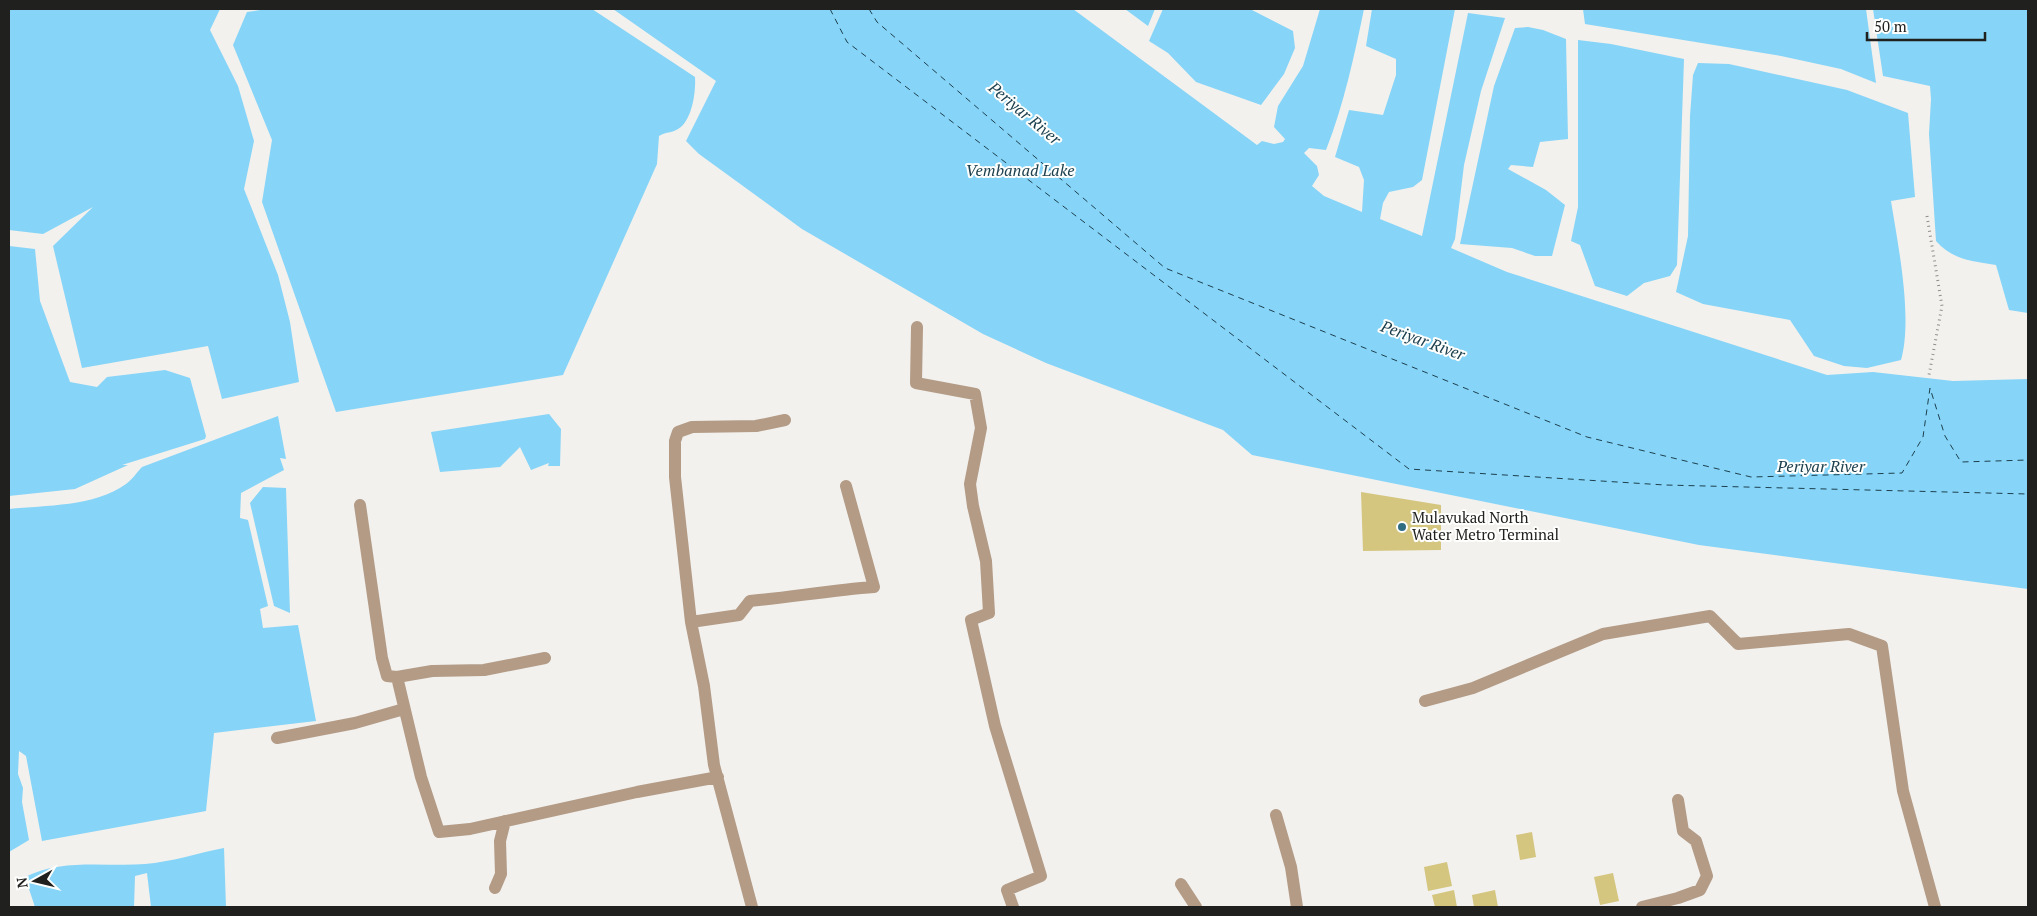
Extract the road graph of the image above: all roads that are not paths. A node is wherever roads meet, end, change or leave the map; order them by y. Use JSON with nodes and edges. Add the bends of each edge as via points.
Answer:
{"nodes":[{"id":1,"x":917,"y":327,"type":"dead end"},
{"id":2,"x":785,"y":420,"type":"dead end"},
{"id":3,"x":846,"y":486,"type":"dead end"},
{"id":4,"x":360,"y":505,"type":"dead end"},
{"id":5,"x":691,"y":622,"type":"junction"},
{"id":6,"x":544,"y":658,"type":"dead end"},
{"id":7,"x":397,"y":678,"type":"junction"},
{"id":8,"x":1425,"y":701,"type":"dead end"},
{"id":9,"x":404,"y":709,"type":"junction"},
{"id":10,"x":277,"y":738,"type":"dead end"},
{"id":11,"x":718,"y":777,"type":"junction"},
{"id":12,"x":1678,"y":800,"type":"dead end"},
{"id":13,"x":1276,"y":815,"type":"dead end"},
{"id":14,"x":505,"y":821,"type":"junction"},
{"id":15,"x":1181,"y":884,"type":"dead end"},
{"id":16,"x":495,"y":888,"type":"dead end"},
{"id":17,"x":752,"y":907,"type":"edge"},
{"id":18,"x":1013,"y":907,"type":"edge"},
{"id":19,"x":1196,"y":907,"type":"edge"},
{"id":20,"x":1297,"y":907,"type":"edge"},
{"id":21,"x":1642,"y":907,"type":"edge"},
{"id":22,"x":1935,"y":907,"type":"edge"}],
"edges":[{"from":1,"to":18,"type":"street","via":[[916,383],[975,394],[981,428],[970,484],[986,561],[989,613],[971,620],[996,726],[1041,876],[1008,890]]},
{"from":2,"to":5,"type":"street","via":[[756,426],[692,427],[678,432],[675,477]]},
{"from":3,"to":5,"type":"street","via":[[874,587],[750,601],[739,615]]},
{"from":4,"to":7,"type":"street","via":[[382,658],[387,676]]},
{"from":5,"to":11,"type":"street"},
{"from":6,"to":7,"type":"street","via":[[484,670],[432,671]]},
{"from":7,"to":9,"type":"street"},
{"from":8,"to":22,"type":"street","via":[[1473,688],[1603,634],[1710,616],[1738,644],[1848,634],[1882,646],[1903,791]]},
{"from":9,"to":10,"type":"street","via":[[355,723]]},
{"from":9,"to":14,"type":"street","via":[[438,832]]},
{"from":11,"to":14,"type":"street"},
{"from":11,"to":17,"type":"street"},
{"from":12,"to":21,"type":"street","via":[[1683,831],[1696,841],[1707,876],[1700,890]]},
{"from":13,"to":20,"type":"street","via":[[1291,867]]},
{"from":14,"to":16,"type":"street","via":[[500,842],[501,874]]},
{"from":15,"to":19,"type":"street"}]}
